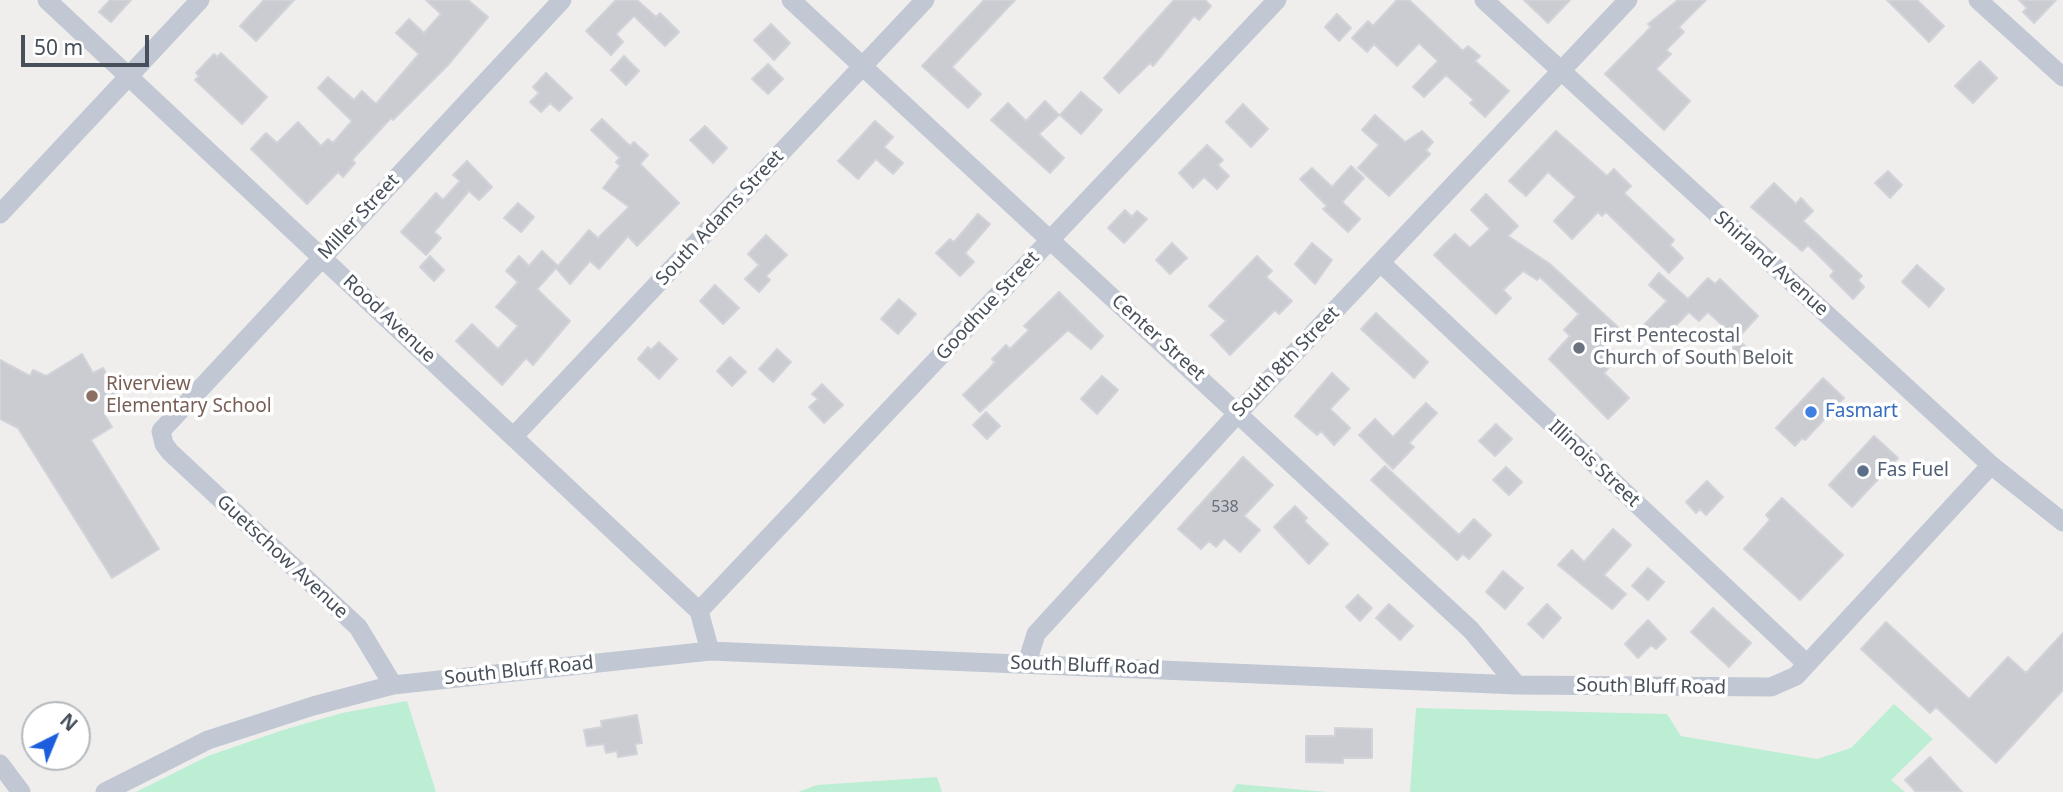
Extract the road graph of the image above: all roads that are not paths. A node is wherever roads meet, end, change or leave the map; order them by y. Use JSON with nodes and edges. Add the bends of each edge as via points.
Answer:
{"nodes":[{"id":1,"x":47,"y":0,"type":"edge"},
{"id":2,"x":200,"y":0,"type":"edge"},
{"id":3,"x":562,"y":0,"type":"edge"},
{"id":4,"x":791,"y":0,"type":"edge"},
{"id":5,"x":925,"y":0,"type":"edge"},
{"id":6,"x":1277,"y":0,"type":"edge"},
{"id":7,"x":1484,"y":0,"type":"edge"},
{"id":8,"x":1628,"y":0,"type":"edge"},
{"id":9,"x":1978,"y":0,"type":"edge"},
{"id":10,"x":863,"y":67,"type":"junction"},
{"id":11,"x":1561,"y":72,"type":"junction"},
{"id":12,"x":128,"y":76,"type":"junction"},
{"id":13,"x":2063,"y":77,"type":"edge"},
{"id":14,"x":0,"y":214,"type":"edge"},
{"id":15,"x":1050,"y":241,"type":"junction"},
{"id":16,"x":322,"y":256,"type":"junction"},
{"id":17,"x":1381,"y":262,"type":"junction"},
{"id":18,"x":1238,"y":412,"type":"junction"},
{"id":19,"x":514,"y":436,"type":"junction"},
{"id":20,"x":162,"y":437,"type":"joint"},
{"id":21,"x":1991,"y":465,"type":"junction"},
{"id":22,"x":2063,"y":522,"type":"edge"},
{"id":23,"x":699,"y":611,"type":"junction"},
{"id":24,"x":710,"y":651,"type":"junction"},
{"id":25,"x":1027,"y":663,"type":"junction"},
{"id":26,"x":1807,"y":664,"type":"junction"},
{"id":27,"x":393,"y":685,"type":"junction"},
{"id":28,"x":1517,"y":685,"type":"junction"},
{"id":29,"x":0,"y":764,"type":"edge"},
{"id":30,"x":21,"y":792,"type":"edge"},
{"id":31,"x":105,"y":792,"type":"edge"}],
"edges":[{"from":1,"to":12,"type":"street","name":"Rood Avenue"},
{"from":2,"to":12,"type":"street"},
{"from":3,"to":16,"type":"street","name":"Miller Street"},
{"from":4,"to":10,"type":"street","name":"Center Street"},
{"from":5,"to":10,"type":"street","name":"South Adams Street"},
{"from":6,"to":15,"type":"street","name":"Goodhue Street"},
{"from":7,"to":11,"type":"street","name":"Shirland Avenue"},
{"from":8,"to":11,"type":"street","name":"South 8th Street"},
{"from":9,"to":13,"type":"street"},
{"from":10,"to":15,"type":"street","name":"Center Street"},
{"from":10,"to":19,"type":"street","name":"South Adams Street"},
{"from":11,"to":17,"type":"street","name":"South 8th Street"},
{"from":11,"to":21,"type":"street","name":"Shirland Avenue"},
{"from":12,"to":14,"type":"street"},
{"from":12,"to":16,"type":"street","name":"Rood Avenue"},
{"from":15,"to":18,"type":"street","name":"Center Street"},
{"from":15,"to":23,"type":"street","name":"Goodhue Street"},
{"from":16,"to":19,"type":"street","name":"Rood Avenue"},
{"from":16,"to":20,"type":"street","name":"Miller Street","via":[[164,425]]},
{"from":17,"to":18,"type":"street","name":"South 8th Street"},
{"from":17,"to":26,"type":"street","name":"Illinois Street"},
{"from":18,"to":25,"type":"street","name":"South 8th Street","via":[[1036,634]]},
{"from":18,"to":28,"type":"street","name":"Center Street","via":[[1471,630]]},
{"from":19,"to":23,"type":"street","name":"Rood Avenue"},
{"from":20,"to":27,"type":"street","name":"Guetschow Avenue","via":[[170,452],[358,627]]},
{"from":21,"to":22,"type":"street","name":"Shirland Avenue"},
{"from":21,"to":26,"type":"street","name":"South Bluff Road"},
{"from":23,"to":24,"type":"street"},
{"from":24,"to":25,"type":"street","name":"South Bluff Road"},
{"from":24,"to":27,"type":"street","name":"South Bluff Road"},
{"from":25,"to":28,"type":"street","name":"South Bluff Road"},
{"from":26,"to":28,"type":"street","name":"South Bluff Road","via":[[1790,680],[1755,688]]},
{"from":27,"to":31,"type":"street","name":"South Bluff Road","via":[[208,740]]},
{"from":29,"to":30,"type":"street"}]}
